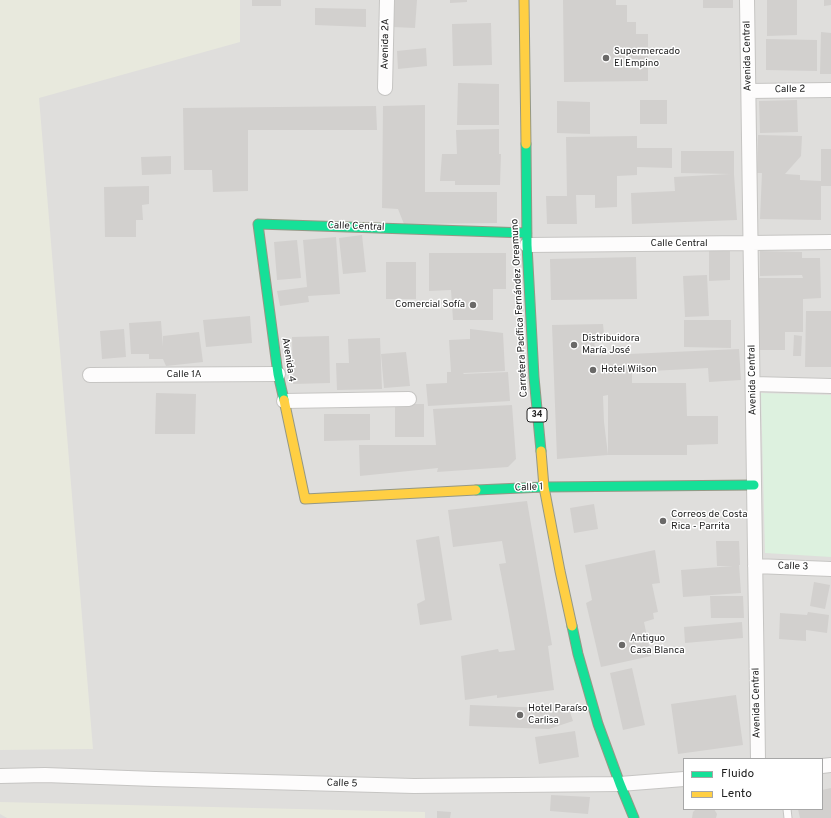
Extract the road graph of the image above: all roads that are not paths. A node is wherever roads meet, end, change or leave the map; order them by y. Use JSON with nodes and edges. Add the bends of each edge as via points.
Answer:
{"nodes":[{"id":1,"x":387,"y":0,"type":"edge"},
{"id":2,"x":524,"y":0,"type":"edge"},
{"id":3,"x":748,"y":0,"type":"edge"},
{"id":4,"x":385,"y":88,"type":"dead end"},
{"id":5,"x":831,"y":90,"type":"edge"},
{"id":6,"x":749,"y":91,"type":"junction"},
{"id":7,"x":258,"y":224,"type":"joint"},
{"id":8,"x":527,"y":239,"type":"junction"},
{"id":9,"x":831,"y":242,"type":"edge"},
{"id":10,"x":751,"y":243,"type":"junction"},
{"id":11,"x":278,"y":374,"type":"junction"},
{"id":12,"x":90,"y":375,"type":"dead end"},
{"id":13,"x":753,"y":384,"type":"junction"},
{"id":14,"x":831,"y":386,"type":"edge"},
{"id":15,"x":409,"y":399,"type":"dead end"},
{"id":16,"x":284,"y":401,"type":"junction"},
{"id":17,"x":754,"y":484,"type":"junction"},
{"id":18,"x":544,"y":488,"type":"junction"},
{"id":19,"x":305,"y":499,"type":"joint"},
{"id":20,"x":755,"y":566,"type":"junction"},
{"id":21,"x":831,"y":569,"type":"edge"},
{"id":22,"x":758,"y":758,"type":"edge"},
{"id":23,"x":0,"y":776,"type":"edge"},
{"id":24,"x":683,"y":778,"type":"edge"},
{"id":25,"x":620,"y":784,"type":"junction"},
{"id":26,"x":634,"y":818,"type":"edge"}],
"edges":[{"from":1,"to":4,"type":"street","name":"Avenida 2A"},
{"from":2,"to":8,"type":"main road","name":"Carretera Pacífica Fernández Oreamuno","number":"34"},
{"from":3,"to":6,"type":"street","name":"Avenida Central"},
{"from":5,"to":6,"type":"street","name":"Calle 2"},
{"from":6,"to":10,"type":"street","name":"Avenida Central"},
{"from":7,"to":8,"type":"main road","name":"Calle Central"},
{"from":7,"to":11,"type":"main road","name":"Avenida 4"},
{"from":8,"to":10,"type":"street","name":"Calle Central"},
{"from":8,"to":18,"type":"main road","name":"Carretera Pacífica Fernández Oreamuno","number":"34","via":[[534,377]]},
{"from":9,"to":10,"type":"street","name":"Calle Central"},
{"from":10,"to":13,"type":"street","name":"Avenida Central"},
{"from":11,"to":12,"type":"street","name":"Calle 1A"},
{"from":11,"to":16,"type":"main road","name":"Avenida 4"},
{"from":13,"to":14,"type":"street"},
{"from":13,"to":17,"type":"street","name":"Avenida Central"},
{"from":15,"to":16,"type":"street"},
{"from":16,"to":19,"type":"main road","name":"Avenida 4"},
{"from":17,"to":18,"type":"main road","name":"Calle 1"},
{"from":17,"to":20,"type":"street","name":"Avenida Central"},
{"from":18,"to":19,"type":"main road","name":"Calle 1"},
{"from":18,"to":25,"type":"main road","name":"Carretera Pacífica Fernández Oreamuno","number":"34","via":[[578,654],[598,724]]},
{"from":20,"to":21,"type":"street","name":"Calle 3"},
{"from":20,"to":22,"type":"street","name":"Avenida Central"},
{"from":23,"to":25,"type":"street","name":"Calle 5","via":[[45,775],[414,786]]},
{"from":24,"to":25,"type":"street","name":"Calle 5"},
{"from":25,"to":26,"type":"main road","name":"Carretera Pacífica Fernández Oreamuno","number":"34"}]}
